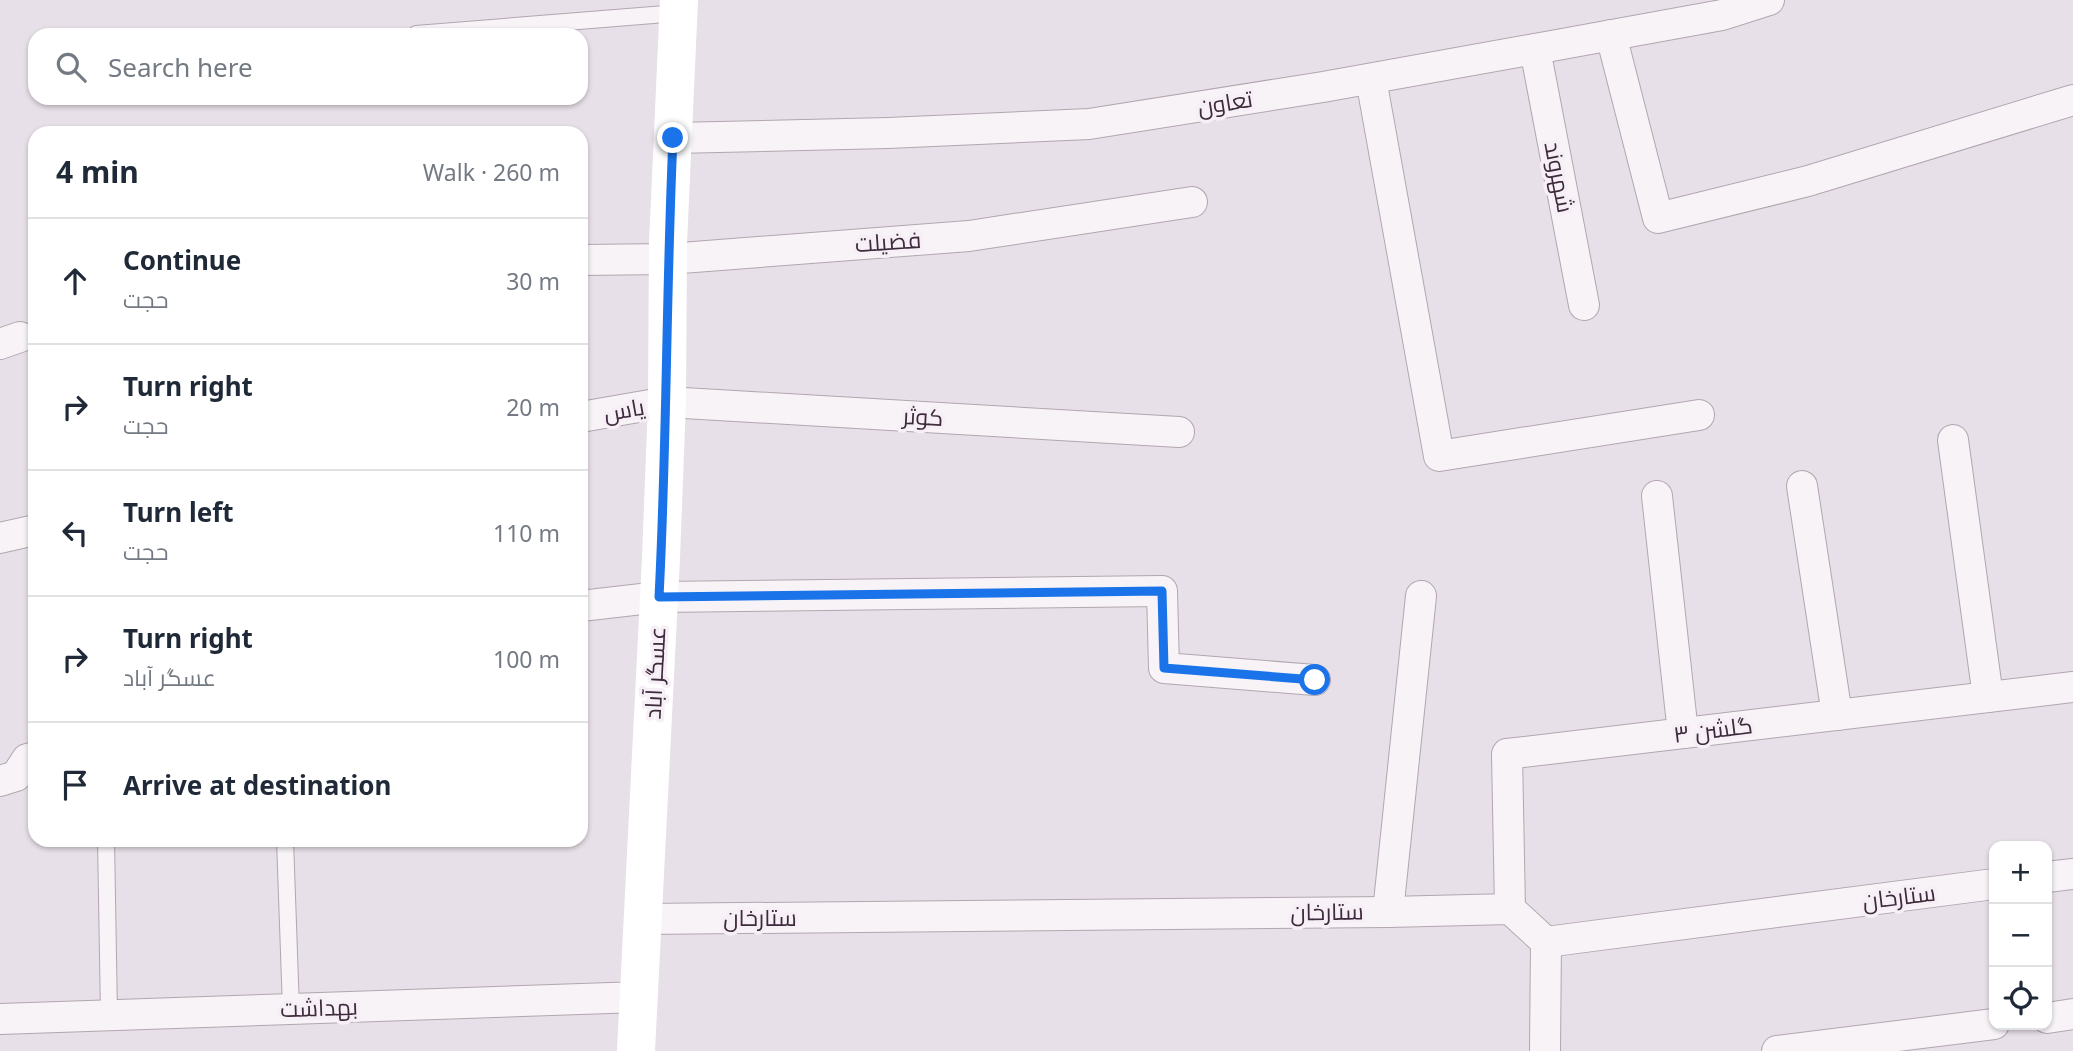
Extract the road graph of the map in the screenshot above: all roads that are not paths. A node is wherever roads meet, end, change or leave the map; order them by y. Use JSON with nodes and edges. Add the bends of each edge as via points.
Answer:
{"nodes":[{"id":1,"x":1769,"y":0,"type":"edge"},
{"id":2,"x":679,"y":6,"type":"edge"},
{"id":3,"x":472,"y":28,"type":"edge"},
{"id":4,"x":1611,"y":35,"type":"junction"},
{"id":5,"x":1535,"y":49,"type":"junction"},
{"id":6,"x":1371,"y":79,"type":"junction"},
{"id":7,"x":2073,"y":100,"type":"edge"},
{"id":8,"x":673,"y":138,"type":"junction"},
{"id":9,"x":1192,"y":202,"type":"dead end"},
{"id":10,"x":668,"y":259,"type":"junction"},
{"id":11,"x":588,"y":260,"type":"edge"},
{"id":12,"x":1584,"y":305,"type":"dead end"},
{"id":13,"x":667,"y":402,"type":"junction"},
{"id":14,"x":1699,"y":415,"type":"dead end"},
{"id":15,"x":588,"y":417,"type":"edge"},
{"id":16,"x":1179,"y":432,"type":"dead end"},
{"id":17,"x":1954,"y":440,"type":"dead end"},
{"id":18,"x":1802,"y":486,"type":"dead end"},
{"id":19,"x":1657,"y":496,"type":"dead end"},
{"id":20,"x":28,"y":532,"type":"edge"},
{"id":21,"x":0,"y":538,"type":"edge"},
{"id":22,"x":1421,"y":596,"type":"dead end"},
{"id":23,"x":659,"y":597,"type":"junction"},
{"id":24,"x":588,"y":605,"type":"edge"},
{"id":25,"x":1315,"y":680,"type":"dead end"},
{"id":26,"x":2073,"y":687,"type":"edge"},
{"id":27,"x":1988,"y":697,"type":"junction"},
{"id":28,"x":1837,"y":715,"type":"junction"},
{"id":29,"x":1683,"y":733,"type":"junction"},
{"id":30,"x":28,"y":759,"type":"edge"},
{"id":31,"x":0,"y":781,"type":"edge"},
{"id":32,"x":106,"y":847,"type":"edge"},
{"id":33,"x":285,"y":847,"type":"edge"},
{"id":34,"x":2073,"y":874,"type":"edge"},
{"id":35,"x":2052,"y":876,"type":"edge"},
{"id":36,"x":1989,"y":885,"type":"edge"},
{"id":37,"x":1510,"y":909,"type":"junction"},
{"id":38,"x":1388,"y":912,"type":"junction"},
{"id":39,"x":643,"y":919,"type":"junction"},
{"id":40,"x":1546,"y":942,"type":"junction"},
{"id":41,"x":639,"y":996,"type":"junction"},
{"id":42,"x":291,"y":1009,"type":"junction"},
{"id":43,"x":2073,"y":1014,"type":"edge"},
{"id":44,"x":109,"y":1015,"type":"junction"},
{"id":45,"x":2052,"y":1017,"type":"edge"},
{"id":46,"x":0,"y":1019,"type":"edge"},
{"id":47,"x":1989,"y":1025,"type":"edge"},
{"id":48,"x":636,"y":1051,"type":"edge"},
{"id":49,"x":1545,"y":1051,"type":"edge"},
{"id":50,"x":1777,"y":1051,"type":"edge"}],
"edges":[{"from":1,"to":4,"type":"street","name":"تعاون","via":[[1722,15]]},
{"from":2,"to":3,"type":"lane"},
{"from":2,"to":8,"type":"street","name":"عسگر آباد"},
{"from":4,"to":5,"type":"street","name":"تعاون"},
{"from":4,"to":7,"type":"street","via":[[1658,218],[1808,181]]},
{"from":5,"to":6,"type":"street","name":"تعاون"},
{"from":5,"to":12,"type":"street","name":"شهروند"},
{"from":6,"to":8,"type":"street","name":"تعاون","via":[[1089,124]]},
{"from":6,"to":14,"type":"street","via":[[1439,456]]},
{"from":8,"to":10,"type":"street","name":"عسگر آباد"},
{"from":9,"to":10,"type":"street","name":"فضیلت","via":[[969,236]]},
{"from":10,"to":11,"type":"street","name":"فضیلت"},
{"from":10,"to":13,"type":"street","name":"عسگر آباد"},
{"from":13,"to":15,"type":"street","name":"یاس"},
{"from":13,"to":16,"type":"street","name":"کوثر"},
{"from":13,"to":23,"type":"street","name":"عسگر آباد"},
{"from":17,"to":27,"type":"street"},
{"from":18,"to":28,"type":"street"},
{"from":19,"to":29,"type":"street"},
{"from":20,"to":21,"type":"street"},
{"from":22,"to":38,"type":"street"},
{"from":23,"to":24,"type":"street"},
{"from":23,"to":25,"type":"street","via":[[1162,591],[1164,668]]},
{"from":23,"to":39,"type":"street","name":"عسگر آباد"},
{"from":26,"to":27,"type":"street","name":"گلشن ۳"},
{"from":27,"to":28,"type":"street","name":"گلشن ۳"},
{"from":28,"to":29,"type":"street","name":"گلشن ۳"},
{"from":29,"to":37,"type":"street","name":"گلشن ۳","via":[[1507,754]]},
{"from":30,"to":31,"type":"street","via":[[16,776]]},
{"from":32,"to":44,"type":"lane"},
{"from":33,"to":42,"type":"lane"},
{"from":34,"to":35,"type":"street"},
{"from":36,"to":40,"type":"street","name":"ستارخان"},
{"from":37,"to":38,"type":"street","name":"ستارخان"},
{"from":37,"to":40,"type":"street"},
{"from":38,"to":39,"type":"street","name":"ستارخان"},
{"from":39,"to":41,"type":"street","name":"عسگر آباد"},
{"from":40,"to":49,"type":"street"},
{"from":41,"to":42,"type":"street","name":"بهداشت"},
{"from":41,"to":48,"type":"street","name":"عسگر آباد"},
{"from":42,"to":44,"type":"street","name":"بهداشت"},
{"from":43,"to":45,"type":"street"},
{"from":44,"to":46,"type":"street","name":"بهداشت"},
{"from":47,"to":50,"type":"street"}]}
